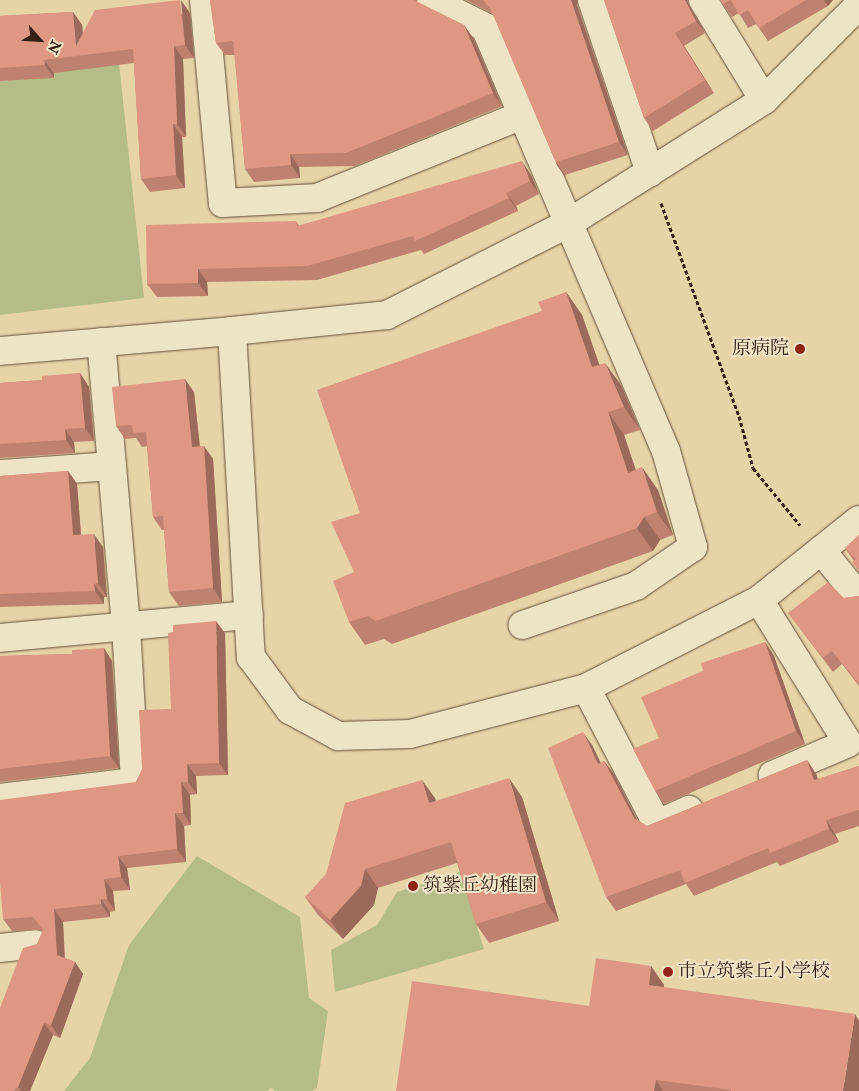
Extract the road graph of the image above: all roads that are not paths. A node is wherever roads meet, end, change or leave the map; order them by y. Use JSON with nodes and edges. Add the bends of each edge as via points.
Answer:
{"nodes":[{"id":1,"x":204,"y":0,"type":"edge"},
{"id":2,"x":430,"y":0,"type":"edge"},
{"id":3,"x":592,"y":0,"type":"edge"},
{"id":4,"x":703,"y":0,"type":"edge"},
{"id":5,"x":859,"y":5,"type":"edge"},
{"id":6,"x":764,"y":100,"type":"junction"},
{"id":7,"x":522,"y":116,"type":"junction"},
{"id":8,"x":650,"y":172,"type":"junction"},
{"id":9,"x":567,"y":224,"type":"junction"},
{"id":10,"x":232,"y":331,"type":"junction"},
{"id":11,"x":102,"y":342,"type":"junction"},
{"id":12,"x":0,"y":351,"type":"edge"},
{"id":13,"x":112,"y":466,"type":"junction"},
{"id":14,"x":0,"y":474,"type":"edge"},
{"id":15,"x":859,"y":520,"type":"edge"},
{"id":16,"x":821,"y":550,"type":"junction"},
{"id":17,"x":859,"y":597,"type":"edge"},
{"id":18,"x":759,"y":600,"type":"junction"},
{"id":19,"x":249,"y":614,"type":"junction"},
{"id":20,"x":523,"y":625,"type":"dead end"},
{"id":21,"x":126,"y":626,"type":"junction"},
{"id":22,"x":0,"y":638,"type":"edge"},
{"id":23,"x":586,"y":688,"type":"junction"},
{"id":24,"x":748,"y":786,"type":"edge"},
{"id":25,"x":0,"y":798,"type":"edge"},
{"id":26,"x":711,"y":801,"type":"edge"},
{"id":27,"x":36,"y":944,"type":"edge"},
{"id":28,"x":0,"y":948,"type":"edge"}],
"edges":[{"from":1,"to":7,"type":"street","via":[[223,203],[317,198]]},
{"from":2,"to":7,"type":"street","via":[[485,27]]},
{"from":3,"to":8,"type":"street"},
{"from":4,"to":6,"type":"street"},
{"from":5,"to":6,"type":"street"},
{"from":6,"to":8,"type":"street"},
{"from":7,"to":9,"type":"street"},
{"from":8,"to":9,"type":"street"},
{"from":9,"to":10,"type":"street","via":[[388,315]]},
{"from":9,"to":20,"type":"street","via":[[600,291],[666,451],[693,547],[636,586]]},
{"from":10,"to":11,"type":"street"},
{"from":10,"to":19,"type":"street"},
{"from":11,"to":12,"type":"street"},
{"from":11,"to":13,"type":"street"},
{"from":13,"to":14,"type":"street"},
{"from":13,"to":21,"type":"street"},
{"from":15,"to":16,"type":"street"},
{"from":16,"to":17,"type":"street"},
{"from":16,"to":18,"type":"street"},
{"from":18,"to":23,"type":"street"},
{"from":18,"to":24,"type":"street","via":[[848,743]]},
{"from":19,"to":21,"type":"street"},
{"from":19,"to":23,"type":"street","via":[[251,658],[290,710],[338,736],[410,734]]},
{"from":21,"to":22,"type":"street"},
{"from":21,"to":25,"type":"street","via":[[135,782]]},
{"from":23,"to":26,"type":"street","via":[[657,824]]},
{"from":27,"to":28,"type":"street"}]}
